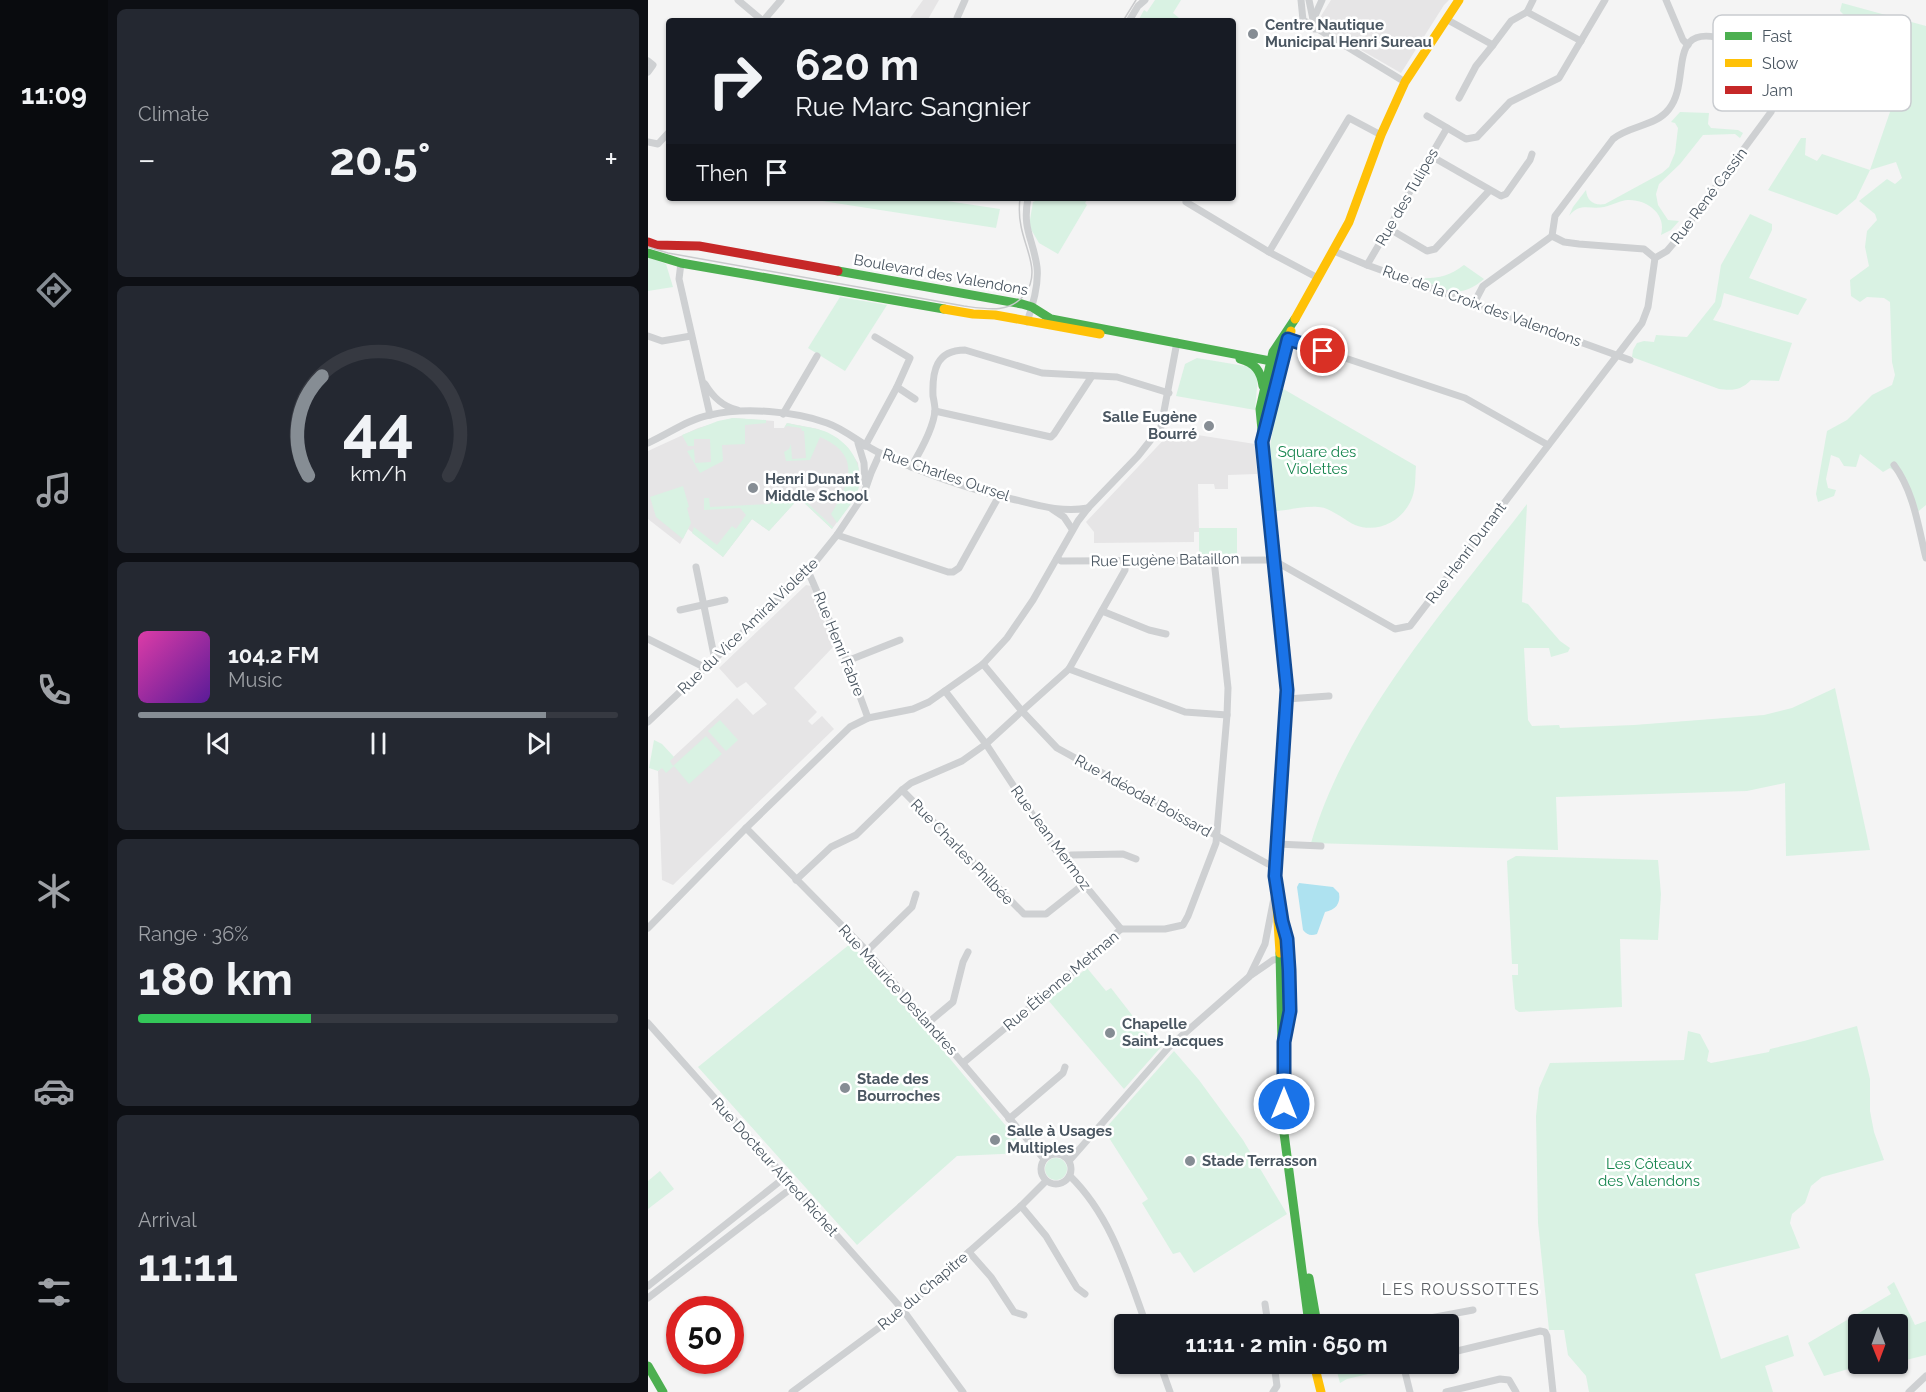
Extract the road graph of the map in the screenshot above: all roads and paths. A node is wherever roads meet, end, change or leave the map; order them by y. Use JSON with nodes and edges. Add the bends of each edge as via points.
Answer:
{"nodes":[{"id":1,"x":738,"y":0,"type":"edge"},
{"id":2,"x":781,"y":0,"type":"edge"},
{"id":3,"x":965,"y":0,"type":"edge"},
{"id":4,"x":1145,"y":0,"type":"edge"},
{"id":5,"x":1300,"y":0,"type":"edge"},
{"id":6,"x":1309,"y":0,"type":"edge"},
{"id":7,"x":1323,"y":0,"type":"edge"},
{"id":8,"x":1460,"y":0,"type":"edge"},
{"id":9,"x":1533,"y":0,"type":"edge"},
{"id":10,"x":1605,"y":0,"type":"edge"},
{"id":11,"x":1666,"y":0,"type":"edge"},
{"id":12,"x":1527,"y":12,"type":"junction"},
{"id":13,"x":759,"y":18,"type":"edge"},
{"id":14,"x":766,"y":18,"type":"edge"},
{"id":15,"x":957,"y":18,"type":"edge"},
{"id":16,"x":1131,"y":18,"type":"edge"},
{"id":17,"x":1446,"y":19,"type":"junction"},
{"id":18,"x":1313,"y":20,"type":"junction"},
{"id":19,"x":1315,"y":29,"type":"junction"},
{"id":20,"x":1713,"y":37,"type":"edge"},
{"id":21,"x":1581,"y":41,"type":"junction"},
{"id":22,"x":1492,"y":45,"type":"junction"},
{"id":23,"x":1688,"y":45,"type":"junction"},
{"id":24,"x":648,"y":61,"type":"edge"},
{"id":25,"x":648,"y":72,"type":"edge"},
{"id":26,"x":1405,"y":82,"type":"junction"},
{"id":27,"x":1459,"y":98,"type":"dead end"},
{"id":28,"x":1771,"y":111,"type":"edge"},
{"id":29,"x":1427,"y":116,"type":"dead end"},
{"id":30,"x":1447,"y":128,"type":"junction"},
{"id":31,"x":666,"y":135,"type":"edge"},
{"id":32,"x":1381,"y":135,"type":"junction"},
{"id":33,"x":648,"y":142,"type":"edge"},
{"id":34,"x":1532,"y":154,"type":"dead end"},
{"id":35,"x":1431,"y":156,"type":"junction"},
{"id":36,"x":1489,"y":191,"type":"junction"},
{"id":37,"x":1028,"y":201,"type":"edge"},
{"id":38,"x":1186,"y":202,"type":"dead end"},
{"id":39,"x":1388,"y":228,"type":"junction"},
{"id":40,"x":1551,"y":236,"type":"junction"},
{"id":41,"x":648,"y":242,"type":"edge"},
{"id":42,"x":1334,"y":251,"type":"junction"},
{"id":43,"x":1269,"y":252,"type":"junction"},
{"id":44,"x":648,"y":253,"type":"edge"},
{"id":45,"x":1655,"y":258,"type":"junction"},
{"id":46,"x":681,"y":263,"type":"junction"},
{"id":47,"x":1367,"y":265,"type":"junction"},
{"id":48,"x":1318,"y":278,"type":"junction"},
{"id":49,"x":1474,"y":303,"type":"junction"},
{"id":50,"x":1032,"y":307,"type":"junction"},
{"id":51,"x":1297,"y":315,"type":"junction"},
{"id":52,"x":1028,"y":322,"type":"junction"},
{"id":53,"x":648,"y":336,"type":"edge"},
{"id":54,"x":691,"y":336,"type":"junction"},
{"id":55,"x":875,"y":337,"type":"dead end"},
{"id":56,"x":1288,"y":339,"type":"junction"},
{"id":57,"x":1177,"y":345,"type":"junction"},
{"id":58,"x":817,"y":356,"type":"dead end"},
{"id":59,"x":1616,"y":356,"type":"junction"},
{"id":60,"x":1232,"y":357,"type":"junction"},
{"id":61,"x":1630,"y":360,"type":"dead end"},
{"id":62,"x":1273,"y":362,"type":"junction"},
{"id":63,"x":1092,"y":376,"type":"junction"},
{"id":64,"x":702,"y":380,"type":"junction"},
{"id":65,"x":897,"y":387,"type":"junction"},
{"id":66,"x":1169,"y":393,"type":"junction"},
{"id":67,"x":1263,"y":394,"type":"junction"},
{"id":68,"x":915,"y":399,"type":"dead end"},
{"id":69,"x":742,"y":411,"type":"junction"},
{"id":70,"x":935,"y":411,"type":"junction"},
{"id":71,"x":783,"y":414,"type":"junction"},
{"id":72,"x":710,"y":415,"type":"junction"},
{"id":73,"x":857,"y":441,"type":"junction"},
{"id":74,"x":1262,"y":442,"type":"junction"},
{"id":75,"x":648,"y":443,"type":"edge"},
{"id":76,"x":1548,"y":445,"type":"junction"},
{"id":77,"x":865,"y":446,"type":"junction"},
{"id":78,"x":880,"y":453,"type":"junction"},
{"id":79,"x":1894,"y":465,"type":"dead end"},
{"id":80,"x":911,"y":467,"type":"junction"},
{"id":81,"x":863,"y":496,"type":"junction"},
{"id":82,"x":999,"y":496,"type":"junction"},
{"id":83,"x":1050,"y":507,"type":"junction"},
{"id":84,"x":1088,"y":508,"type":"junction"},
{"id":85,"x":1072,"y":530,"type":"junction"},
{"id":86,"x":837,"y":535,"type":"junction"},
{"id":87,"x":1057,"y":558,"type":"junction"},
{"id":88,"x":1926,"y":558,"type":"edge"},
{"id":89,"x":1214,"y":560,"type":"junction"},
{"id":90,"x":1273,"y":560,"type":"junction"},
{"id":91,"x":1125,"y":561,"type":"junction"},
{"id":92,"x":696,"y":567,"type":"dead end"},
{"id":93,"x":808,"y":571,"type":"junction"},
{"id":94,"x":725,"y":600,"type":"dead end"},
{"id":95,"x":703,"y":605,"type":"junction"},
{"id":96,"x":680,"y":610,"type":"dead end"},
{"id":97,"x":1102,"y":611,"type":"junction"},
{"id":98,"x":1166,"y":634,"type":"dead end"},
{"id":99,"x":648,"y":639,"type":"edge"},
{"id":100,"x":900,"y":640,"type":"dead end"},
{"id":101,"x":715,"y":660,"type":"junction"},
{"id":102,"x":847,"y":661,"type":"junction"},
{"id":103,"x":983,"y":664,"type":"junction"},
{"id":104,"x":706,"y":668,"type":"junction"},
{"id":105,"x":1069,"y":669,"type":"junction"},
{"id":106,"x":945,"y":691,"type":"junction"},
{"id":107,"x":1329,"y":696,"type":"dead end"},
{"id":108,"x":1287,"y":699,"type":"junction"},
{"id":109,"x":1022,"y":711,"type":"junction"},
{"id":110,"x":1227,"y":715,"type":"junction"},
{"id":111,"x":868,"y":717,"type":"junction"},
{"id":112,"x":648,"y":722,"type":"edge"},
{"id":113,"x":986,"y":744,"type":"junction"},
{"id":114,"x":902,"y":790,"type":"junction"},
{"id":115,"x":746,"y":828,"type":"junction"},
{"id":116,"x":1217,"y":836,"type":"junction"},
{"id":117,"x":1276,"y":844,"type":"junction"},
{"id":118,"x":1321,"y":846,"type":"dead end"},
{"id":119,"x":1136,"y":859,"type":"dead end"},
{"id":120,"x":1064,"y":860,"type":"junction"},
{"id":121,"x":1276,"y":865,"type":"junction"},
{"id":122,"x":796,"y":880,"type":"junction"},
{"id":123,"x":1084,"y":884,"type":"junction"},
{"id":124,"x":1276,"y":886,"type":"junction"},
{"id":125,"x":916,"y":894,"type":"dead end"},
{"id":126,"x":648,"y":928,"type":"edge"},
{"id":127,"x":1121,"y":929,"type":"junction"},
{"id":128,"x":1263,"y":949,"type":"junction"},
{"id":129,"x":867,"y":951,"type":"junction"},
{"id":130,"x":968,"y":952,"type":"dead end"},
{"id":131,"x":1283,"y":955,"type":"junction"},
{"id":132,"x":1250,"y":976,"type":"junction"},
{"id":133,"x":929,"y":1022,"type":"junction"},
{"id":134,"x":648,"y":1023,"type":"edge"},
{"id":135,"x":655,"y":1030,"type":"junction"},
{"id":136,"x":648,"y":1036,"type":"edge"},
{"id":137,"x":963,"y":1063,"type":"junction"},
{"id":138,"x":1065,"y":1066,"type":"dead end"},
{"id":139,"x":1009,"y":1119,"type":"junction"},
{"id":140,"x":1044,"y":1159,"type":"junction"},
{"id":141,"x":1069,"y":1161,"type":"junction"},
{"id":142,"x":1070,"y":1176,"type":"junction"},
{"id":143,"x":784,"y":1178,"type":"junction"},
{"id":144,"x":1046,"y":1181,"type":"junction"},
{"id":145,"x":793,"y":1187,"type":"junction"},
{"id":146,"x":1021,"y":1206,"type":"junction"},
{"id":147,"x":1299,"y":1244,"type":"junction"},
{"id":148,"x":969,"y":1252,"type":"junction"},
{"id":149,"x":648,"y":1286,"type":"edge"},
{"id":150,"x":1085,"y":1294,"type":"dead end"},
{"id":151,"x":648,"y":1298,"type":"edge"},
{"id":152,"x":1265,"y":1304,"type":"dead end"},
{"id":153,"x":903,"y":1310,"type":"junction"},
{"id":154,"x":1473,"y":1310,"type":"dead end"},
{"id":155,"x":1142,"y":1314,"type":"edge"},
{"id":156,"x":1266,"y":1314,"type":"edge"},
{"id":157,"x":1309,"y":1314,"type":"edge"},
{"id":158,"x":1316,"y":1314,"type":"edge"},
{"id":159,"x":1452,"y":1314,"type":"edge"},
{"id":160,"x":1024,"y":1315,"type":"dead end"},
{"id":161,"x":1459,"y":1351,"type":"edge"},
{"id":162,"x":648,"y":1366,"type":"edge"},
{"id":163,"x":1164,"y":1374,"type":"edge"},
{"id":164,"x":1275,"y":1374,"type":"edge"},
{"id":165,"x":1318,"y":1374,"type":"edge"},
{"id":166,"x":1406,"y":1374,"type":"edge"},
{"id":167,"x":1926,"y":1376,"type":"edge"},
{"id":168,"x":663,"y":1392,"type":"edge"},
{"id":169,"x":792,"y":1392,"type":"edge"},
{"id":170,"x":963,"y":1392,"type":"edge"},
{"id":171,"x":1170,"y":1392,"type":"edge"},
{"id":172,"x":1273,"y":1392,"type":"edge"},
{"id":173,"x":1321,"y":1392,"type":"edge"},
{"id":174,"x":1410,"y":1392,"type":"edge"},
{"id":175,"x":1446,"y":1392,"type":"edge"},
{"id":176,"x":1516,"y":1392,"type":"edge"},
{"id":177,"x":1553,"y":1392,"type":"edge"},
{"id":178,"x":1909,"y":1392,"type":"edge"}],
"edges":[{"from":1,"to":13,"type":"street"},
{"from":2,"to":14,"type":"street"},
{"from":3,"to":15,"type":"street"},
{"from":4,"to":16,"type":"street"},
{"from":5,"to":19,"type":"street","via":[[1303,20]]},
{"from":6,"to":18,"type":"street"},
{"from":7,"to":18,"type":"street"},
{"from":8,"to":17,"type":"main road"},
{"from":9,"to":12,"type":"street"},
{"from":10,"to":21,"type":"street"},
{"from":11,"to":23,"type":"street"},
{"from":12,"to":21,"type":"street"},
{"from":12,"to":22,"type":"street","via":[[1511,21]]},
{"from":17,"to":22,"type":"street"},
{"from":17,"to":26,"type":"main road"},
{"from":18,"to":19,"type":"street"},
{"from":19,"to":26,"type":"street"},
{"from":20,"to":23,"type":"street","via":[[1701,37]]},
{"from":21,"to":30,"type":"street","via":[[1559,78],[1510,102],[1477,137],[1466,139]]},
{"from":22,"to":27,"type":"street"},
{"from":23,"to":40,"type":"street","via":[[1682,55],[1679,86],[1671,107],[1657,119],[1624,132],[1608,144],[1555,216]]},
{"from":24,"to":25,"type":"street","via":[[653,65]]},
{"from":26,"to":32,"type":"main road"},
{"from":28,"to":45,"type":"street","name":"Rue René Cassin","via":[[1678,238]]},
{"from":29,"to":30,"type":"street"},
{"from":30,"to":35,"type":"street","name":"Rue des Tulipes"},
{"from":31,"to":33,"type":"street","via":[[658,144]]},
{"from":32,"to":42,"type":"main road","via":[[1349,222]]},
{"from":32,"to":43,"type":"street","via":[[1349,118]]},
{"from":34,"to":36,"type":"street","via":[[1506,194],[1499,196]]},
{"from":35,"to":36,"type":"street"},
{"from":35,"to":39,"type":"street","name":"Rue des Tulipes"},
{"from":36,"to":39,"type":"street","via":[[1431,251]]},
{"from":37,"to":50,"type":"street","via":[[1025,221],[1037,268]]},
{"from":38,"to":43,"type":"street"},
{"from":39,"to":47,"type":"street","name":"Rue des Tulipes"},
{"from":40,"to":45,"type":"street","via":[[1564,242],[1644,249]]},
{"from":40,"to":49,"type":"street","via":[[1483,286]]},
{"from":41,"to":50,"type":"main road","name":"Boulevard des Valendons","via":[[699,246]]},
{"from":42,"to":47,"type":"street","name":"Rue de la Croix des Valendons"},
{"from":42,"to":48,"type":"main road"},
{"from":43,"to":48,"type":"street"},
{"from":44,"to":46,"type":"main road","name":"Boulevard des Valendons"},
{"from":45,"to":59,"type":"street","via":[[1646,315]]},
{"from":46,"to":52,"type":"main road","name":"Boulevard des Valendons"},
{"from":46,"to":54,"type":"street","via":[[679,279]]},
{"from":47,"to":49,"type":"street","name":"Rue de la Croix des Valendons"},
{"from":48,"to":51,"type":"main road"},
{"from":49,"to":59,"type":"street","name":"Rue de la Croix des Valendons"},
{"from":50,"to":52,"type":"street"},
{"from":50,"to":57,"type":"main road","name":"Boulevard des Valendons","via":[[1051,319]]},
{"from":51,"to":56,"type":"main road"},
{"from":51,"to":62,"type":"main road"},
{"from":52,"to":57,"type":"main road","name":"Boulevard des Valendons"},
{"from":53,"to":54,"type":"street","via":[[662,341]]},
{"from":54,"to":64,"type":"street"},
{"from":55,"to":65,"type":"street","via":[[910,358]]},
{"from":56,"to":62,"type":"main road"},
{"from":56,"to":76,"type":"street","via":[[1464,398]]},
{"from":57,"to":60,"type":"main road","name":"Boulevard des Valendons"},
{"from":57,"to":62,"type":"main road","name":"Boulevard des Valendons"},
{"from":57,"to":66,"type":"street"},
{"from":58,"to":71,"type":"street"},
{"from":59,"to":61,"type":"street","name":"Rue de la Croix des Valendons"},
{"from":59,"to":76,"type":"street","name":"Rue Henri Dunant"},
{"from":60,"to":62,"type":"main road","name":"Boulevard des Valendons"},
{"from":60,"to":67,"type":"main road","name":"Boulevard des Valendons","via":[[1255,364]]},
{"from":62,"to":67,"type":"main road"},
{"from":62,"to":74,"type":"main road","via":[[1271,403]]},
{"from":63,"to":66,"type":"street","via":[[1117,377]]},
{"from":63,"to":70,"type":"street","via":[[1051,436]]},
{"from":63,"to":70,"type":"street","via":[[1042,373],[956,350],[947,353],[937,365]]},
{"from":64,"to":69,"type":"street","name":"Rue Charles Oursel","via":[[720,402]]},
{"from":64,"to":72,"type":"street"},
{"from":65,"to":68,"type":"street"},
{"from":65,"to":77,"type":"street"},
{"from":66,"to":84,"type":"street","via":[[1161,427]]},
{"from":67,"to":74,"type":"main road"},
{"from":69,"to":71,"type":"street","name":"Rue Charles Oursel"},
{"from":69,"to":72,"type":"street","name":"Rue Charles Oursel"},
{"from":70,"to":80,"type":"street","via":[[925,443]]},
{"from":71,"to":73,"type":"street","name":"Rue Charles Oursel","via":[[828,423]]},
{"from":72,"to":75,"type":"street","name":"Rue Charles Oursel"},
{"from":73,"to":77,"type":"street","name":"Rue Charles Oursel"},
{"from":73,"to":81,"type":"street","via":[[866,472]]},
{"from":74,"to":90,"type":"main road"},
{"from":76,"to":90,"type":"street","name":"Rue Henri Dunant","via":[[1410,626],[1395,628]]},
{"from":77,"to":78,"type":"street","name":"Rue Charles Oursel"},
{"from":78,"to":80,"type":"street","name":"Rue Charles Oursel"},
{"from":78,"to":81,"type":"street","name":"Rue du Vice Amiral Violette"},
{"from":79,"to":88,"type":"street","via":[[1911,496]]},
{"from":80,"to":82,"type":"street","name":"Rue Charles Oursel"},
{"from":81,"to":86,"type":"street","name":"Rue du Vice Amiral Violette"},
{"from":82,"to":83,"type":"street","name":"Rue Charles Oursel"},
{"from":82,"to":86,"type":"street","via":[[953,572]]},
{"from":83,"to":84,"type":"street","name":"Rue Charles Oursel"},
{"from":83,"to":85,"type":"street","via":[[1064,517]]},
{"from":84,"to":85,"type":"street"},
{"from":85,"to":87,"type":"street"},
{"from":86,"to":93,"type":"street","name":"Rue du Vice Amiral Violette"},
{"from":87,"to":91,"type":"street","name":"Rue Eugène Bataillon"},
{"from":87,"to":103,"type":"street","via":[[1015,628]]},
{"from":89,"to":90,"type":"street","name":"Rue Eugène Bataillon"},
{"from":89,"to":91,"type":"street","name":"Rue Eugène Bataillon"},
{"from":89,"to":110,"type":"street"},
{"from":90,"to":108,"type":"main road"},
{"from":91,"to":97,"type":"street","via":[[1125,570]]},
{"from":92,"to":95,"type":"street"},
{"from":93,"to":101,"type":"street","name":"Rue du Vice Amiral Violette"},
{"from":93,"to":102,"type":"street","name":"Rue Henri Fabre"},
{"from":94,"to":95,"type":"street"},
{"from":95,"to":96,"type":"street"},
{"from":95,"to":101,"type":"street"},
{"from":97,"to":98,"type":"street"},
{"from":97,"to":105,"type":"street"},
{"from":99,"to":104,"type":"street"},
{"from":100,"to":102,"type":"street"},
{"from":101,"to":104,"type":"street","name":"Rue du Vice Amiral Violette"},
{"from":102,"to":111,"type":"street","name":"Rue Henri Fabre"},
{"from":103,"to":106,"type":"street"},
{"from":103,"to":109,"type":"street","name":"Rue Adéodat Boissard"},
{"from":104,"to":112,"type":"street","name":"Rue du Vice Amiral Violette"},
{"from":105,"to":109,"type":"street"},
{"from":105,"to":110,"type":"street","via":[[1185,712]]},
{"from":106,"to":111,"type":"street","via":[[913,709]]},
{"from":106,"to":113,"type":"street","name":"Rue Jean Mermoz"},
{"from":107,"to":108,"type":"street"},
{"from":108,"to":117,"type":"main road"},
{"from":109,"to":113,"type":"street"},
{"from":109,"to":116,"type":"street","name":"Rue Adéodat Boissard","via":[[1057,748]]},
{"from":110,"to":116,"type":"street"},
{"from":111,"to":115,"type":"street","via":[[850,727]]},
{"from":113,"to":114,"type":"street","via":[[962,761]]},
{"from":113,"to":120,"type":"street","name":"Rue Jean Mermoz"},
{"from":114,"to":122,"type":"street","via":[[856,835],[831,847]]},
{"from":114,"to":123,"type":"street","name":"Rue Charles Philbée","via":[[1024,914],[1046,914]]},
{"from":115,"to":122,"type":"street","name":"Rue Maurice Deslandres"},
{"from":115,"to":126,"type":"street"},
{"from":116,"to":121,"type":"street","name":"Rue Adéodat Boissard"},
{"from":116,"to":127,"type":"street","name":"Rue Étienne Metman","via":[[1183,925]]},
{"from":117,"to":118,"type":"street"},
{"from":117,"to":121,"type":"main road"},
{"from":119,"to":120,"type":"street","via":[[1123,854],[1071,855]]},
{"from":120,"to":123,"type":"street","name":"Rue Jean Mermoz"},
{"from":121,"to":124,"type":"main road"},
{"from":122,"to":129,"type":"street","name":"Rue Maurice Deslandres"},
{"from":123,"to":127,"type":"street","name":"Rue Jean Mermoz"},
{"from":124,"to":128,"type":"street"},
{"from":124,"to":131,"type":"main road","via":[[1287,939]]},
{"from":125,"to":129,"type":"street","via":[[912,907]]},
{"from":127,"to":137,"type":"street","name":"Rue Étienne Metman"},
{"from":128,"to":131,"type":"street","via":[[1271,947]]},
{"from":128,"to":132,"type":"street"},
{"from":129,"to":133,"type":"street","name":"Rue Maurice Deslandres"},
{"from":130,"to":133,"type":"street","via":[[953,1002]]},
{"from":131,"to":132,"type":"street"},
{"from":131,"to":147,"type":"main road","via":[[1290,1011],[1284,1042],[1284,1133]]},
{"from":132,"to":141,"type":"street","via":[[1161,1055]]},
{"from":133,"to":137,"type":"street","name":"Rue Maurice Deslandres"},
{"from":134,"to":135,"type":"street","name":"Rue Docteur Alfred Richet"},
{"from":135,"to":136,"type":"street"},
{"from":135,"to":143,"type":"street","name":"Rue Docteur Alfred Richet"},
{"from":137,"to":139,"type":"street","name":"Rue Maurice Deslandres"},
{"from":138,"to":139,"type":"street","via":[[1063,1073]]},
{"from":139,"to":140,"type":"street","name":"Rue Maurice Deslandres"},
{"from":140,"to":141,"type":"street","via":[[1057,1154]]},
{"from":140,"to":144,"type":"street","via":[[1041,1168]]},
{"from":141,"to":142,"type":"street"},
{"from":142,"to":144,"type":"street","via":[[1059,1184]]},
{"from":142,"to":155,"type":"street","via":[[1106,1222]]},
{"from":143,"to":145,"type":"street","name":"Rue Docteur Alfred Richet"},
{"from":143,"to":149,"type":"street"},
{"from":144,"to":146,"type":"street","name":"Rue du Chapitre"},
{"from":145,"to":151,"type":"street"},
{"from":145,"to":153,"type":"street","name":"Rue Docteur Alfred Richet"},
{"from":146,"to":148,"type":"street","name":"Rue du Chapitre"},
{"from":146,"to":150,"type":"street"},
{"from":147,"to":157,"type":"main road"},
{"from":147,"to":158,"type":"main road"},
{"from":148,"to":153,"type":"street","name":"Rue du Chapitre"},
{"from":148,"to":160,"type":"street","via":[[1014,1312]]},
{"from":152,"to":156,"type":"street"},
{"from":153,"to":169,"type":"street","name":"Rue du Chapitre"},
{"from":153,"to":170,"type":"street","name":"Rue Docteur Alfred Richet"},
{"from":154,"to":159,"type":"street"},
{"from":161,"to":177,"type":"street","via":[[1545,1332]]},
{"from":162,"to":168,"type":"main road"},
{"from":163,"to":171,"type":"street"},
{"from":164,"to":172,"type":"street","via":[[1277,1386]]},
{"from":165,"to":173,"type":"main road"},
{"from":166,"to":174,"type":"street"},
{"from":167,"to":178,"type":"street"},
{"from":175,"to":176,"type":"street","via":[[1500,1379],[1509,1380]]}]}
